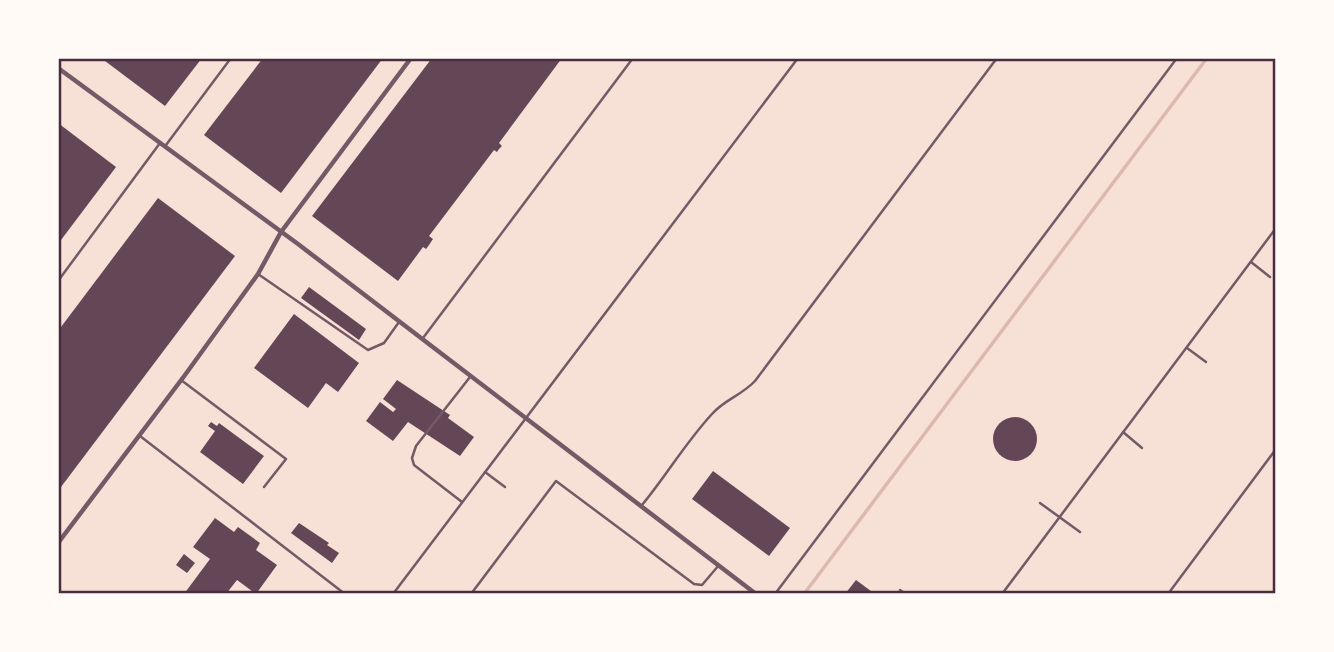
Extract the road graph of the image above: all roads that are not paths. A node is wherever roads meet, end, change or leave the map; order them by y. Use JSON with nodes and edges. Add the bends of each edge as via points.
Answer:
{"nodes":[{"id":1,"x":231,"y":58,"type":"edge"},
{"id":2,"x":411,"y":58,"type":"edge"},
{"id":3,"x":633,"y":58,"type":"edge"},
{"id":4,"x":798,"y":58,"type":"edge"},
{"id":5,"x":997,"y":58,"type":"edge"},
{"id":6,"x":1177,"y":58,"type":"edge"},
{"id":7,"x":58,"y":68,"type":"edge"},
{"id":8,"x":164,"y":143,"type":"junction"},
{"id":9,"x":1276,"y":228,"type":"edge"},
{"id":10,"x":281,"y":232,"type":"junction"},
{"id":11,"x":1251,"y":262,"type":"junction"},
{"id":12,"x":258,"y":274,"type":"junction"},
{"id":13,"x":1270,"y":277,"type":"dead end"},
{"id":14,"x":58,"y":281,"type":"edge"},
{"id":15,"x":399,"y":321,"type":"junction"},
{"id":16,"x":422,"y":338,"type":"junction"},
{"id":17,"x":1187,"y":348,"type":"junction"},
{"id":18,"x":1206,"y":362,"type":"dead end"},
{"id":19,"x":471,"y":376,"type":"junction"},
{"id":20,"x":181,"y":380,"type":"junction"},
{"id":21,"x":526,"y":417,"type":"junction"},
{"id":22,"x":1123,"y":432,"type":"junction"},
{"id":23,"x":139,"y":435,"type":"junction"},
{"id":24,"x":1142,"y":448,"type":"dead end"},
{"id":25,"x":1276,"y":449,"type":"edge"},
{"id":26,"x":485,"y":472,"type":"junction"},
{"id":27,"x":264,"y":487,"type":"dead end"},
{"id":28,"x":505,"y":487,"type":"dead end"},
{"id":29,"x":462,"y":502,"type":"junction"},
{"id":30,"x":1040,"y":503,"type":"dead end"},
{"id":31,"x":640,"y":507,"type":"junction"},
{"id":32,"x":1060,"y":517,"type":"junction"},
{"id":33,"x":1080,"y":532,"type":"dead end"},
{"id":34,"x":58,"y":543,"type":"edge"},
{"id":35,"x":719,"y":565,"type":"junction"},
{"id":36,"x":900,"y":590,"type":"dead end"},
{"id":37,"x":345,"y":594,"type":"edge"},
{"id":38,"x":394,"y":594,"type":"edge"},
{"id":39,"x":471,"y":594,"type":"edge"},
{"id":40,"x":756,"y":594,"type":"edge"},
{"id":41,"x":775,"y":594,"type":"edge"},
{"id":42,"x":906,"y":594,"type":"edge"},
{"id":43,"x":1002,"y":594,"type":"edge"},
{"id":44,"x":1168,"y":594,"type":"edge"}],
"edges":[{"from":1,"to":8,"type":"lane"},
{"from":2,"to":10,"type":"street"},
{"from":3,"to":16,"type":"lane"},
{"from":4,"to":21,"type":"lane"},
{"from":5,"to":31,"type":"lane","via":[[755,381],[710,415]]},
{"from":6,"to":41,"type":"lane"},
{"from":7,"to":8,"type":"street"},
{"from":8,"to":10,"type":"street"},
{"from":8,"to":14,"type":"lane"},
{"from":9,"to":11,"type":"lane"},
{"from":10,"to":12,"type":"street"},
{"from":10,"to":15,"type":"street"},
{"from":11,"to":13,"type":"lane"},
{"from":11,"to":17,"type":"lane"},
{"from":12,"to":15,"type":"lane","via":[[368,351],[384,343]]},
{"from":12,"to":20,"type":"street"},
{"from":15,"to":16,"type":"street"},
{"from":16,"to":19,"type":"street"},
{"from":17,"to":18,"type":"lane"},
{"from":17,"to":22,"type":"lane"},
{"from":19,"to":21,"type":"street"},
{"from":19,"to":29,"type":"lane","via":[[416,446],[412,458],[414,465]]},
{"from":20,"to":23,"type":"street"},
{"from":20,"to":27,"type":"lane","via":[[286,459]]},
{"from":21,"to":26,"type":"lane"},
{"from":21,"to":31,"type":"street"},
{"from":22,"to":24,"type":"lane"},
{"from":22,"to":32,"type":"lane"},
{"from":23,"to":34,"type":"street"},
{"from":23,"to":37,"type":"lane"},
{"from":25,"to":44,"type":"lane"},
{"from":26,"to":28,"type":"lane"},
{"from":26,"to":29,"type":"lane"},
{"from":29,"to":38,"type":"lane"},
{"from":30,"to":32,"type":"lane"},
{"from":31,"to":35,"type":"street"},
{"from":32,"to":33,"type":"lane"},
{"from":32,"to":43,"type":"lane"},
{"from":35,"to":39,"type":"lane","via":[[702,585],[694,584],[556,481]]},
{"from":35,"to":40,"type":"street"},
{"from":36,"to":42,"type":"lane"}]}
